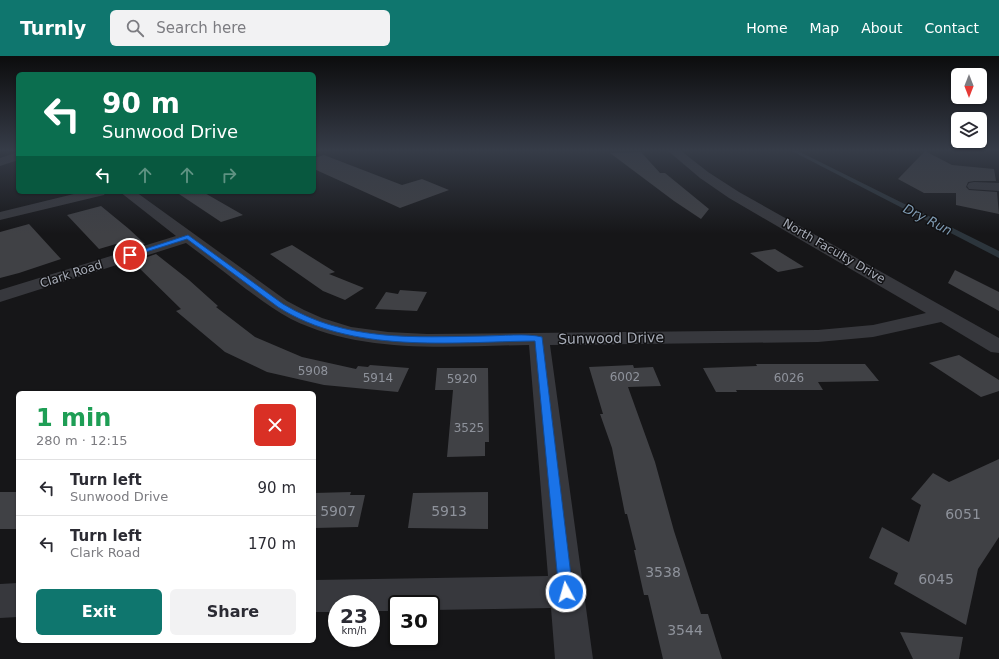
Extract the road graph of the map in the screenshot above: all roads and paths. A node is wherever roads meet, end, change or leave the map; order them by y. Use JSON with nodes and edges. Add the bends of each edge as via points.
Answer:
{"nodes":[{"id":1,"x":709,"y":178,"type":"edge"},
{"id":2,"x":974,"y":186,"type":"dead end"},
{"id":3,"x":999,"y":187,"type":"edge"},
{"id":4,"x":91,"y":194,"type":"edge"},
{"id":5,"x":130,"y":194,"type":"edge"},
{"id":6,"x":0,"y":216,"type":"edge"},
{"id":7,"x":188,"y":237,"type":"junction"},
{"id":8,"x":0,"y":296,"type":"edge"},
{"id":9,"x":945,"y":315,"type":"junction"},
{"id":10,"x":539,"y":339,"type":"junction"},
{"id":11,"x":999,"y":347,"type":"edge"},
{"id":12,"x":566,"y":592,"type":"junction"},
{"id":13,"x":316,"y":596,"type":"edge"},
{"id":14,"x":16,"y":600,"type":"edge"},
{"id":15,"x":0,"y":601,"type":"edge"},
{"id":16,"x":574,"y":659,"type":"edge"}],
"edges":[{"from":1,"to":9,"type":"street","name":"North Faculty Drive"},
{"from":2,"to":3,"type":"street"},
{"from":4,"to":6,"type":"street"},
{"from":5,"to":7,"type":"street","name":"Sunwood Drive"},
{"from":7,"to":8,"type":"street","name":"Clark Road"},
{"from":7,"to":10,"type":"street","name":"Sunwood Drive","via":[[296,315],[337,330],[398,340]]},
{"from":9,"to":10,"type":"street","name":"Sunwood Drive","via":[[881,330],[835,335]]},
{"from":9,"to":11,"type":"street","name":"North Faculty Drive"},
{"from":10,"to":12,"type":"street"},
{"from":12,"to":13,"type":"street"},
{"from":12,"to":16,"type":"street"},
{"from":14,"to":15,"type":"street"}]}
